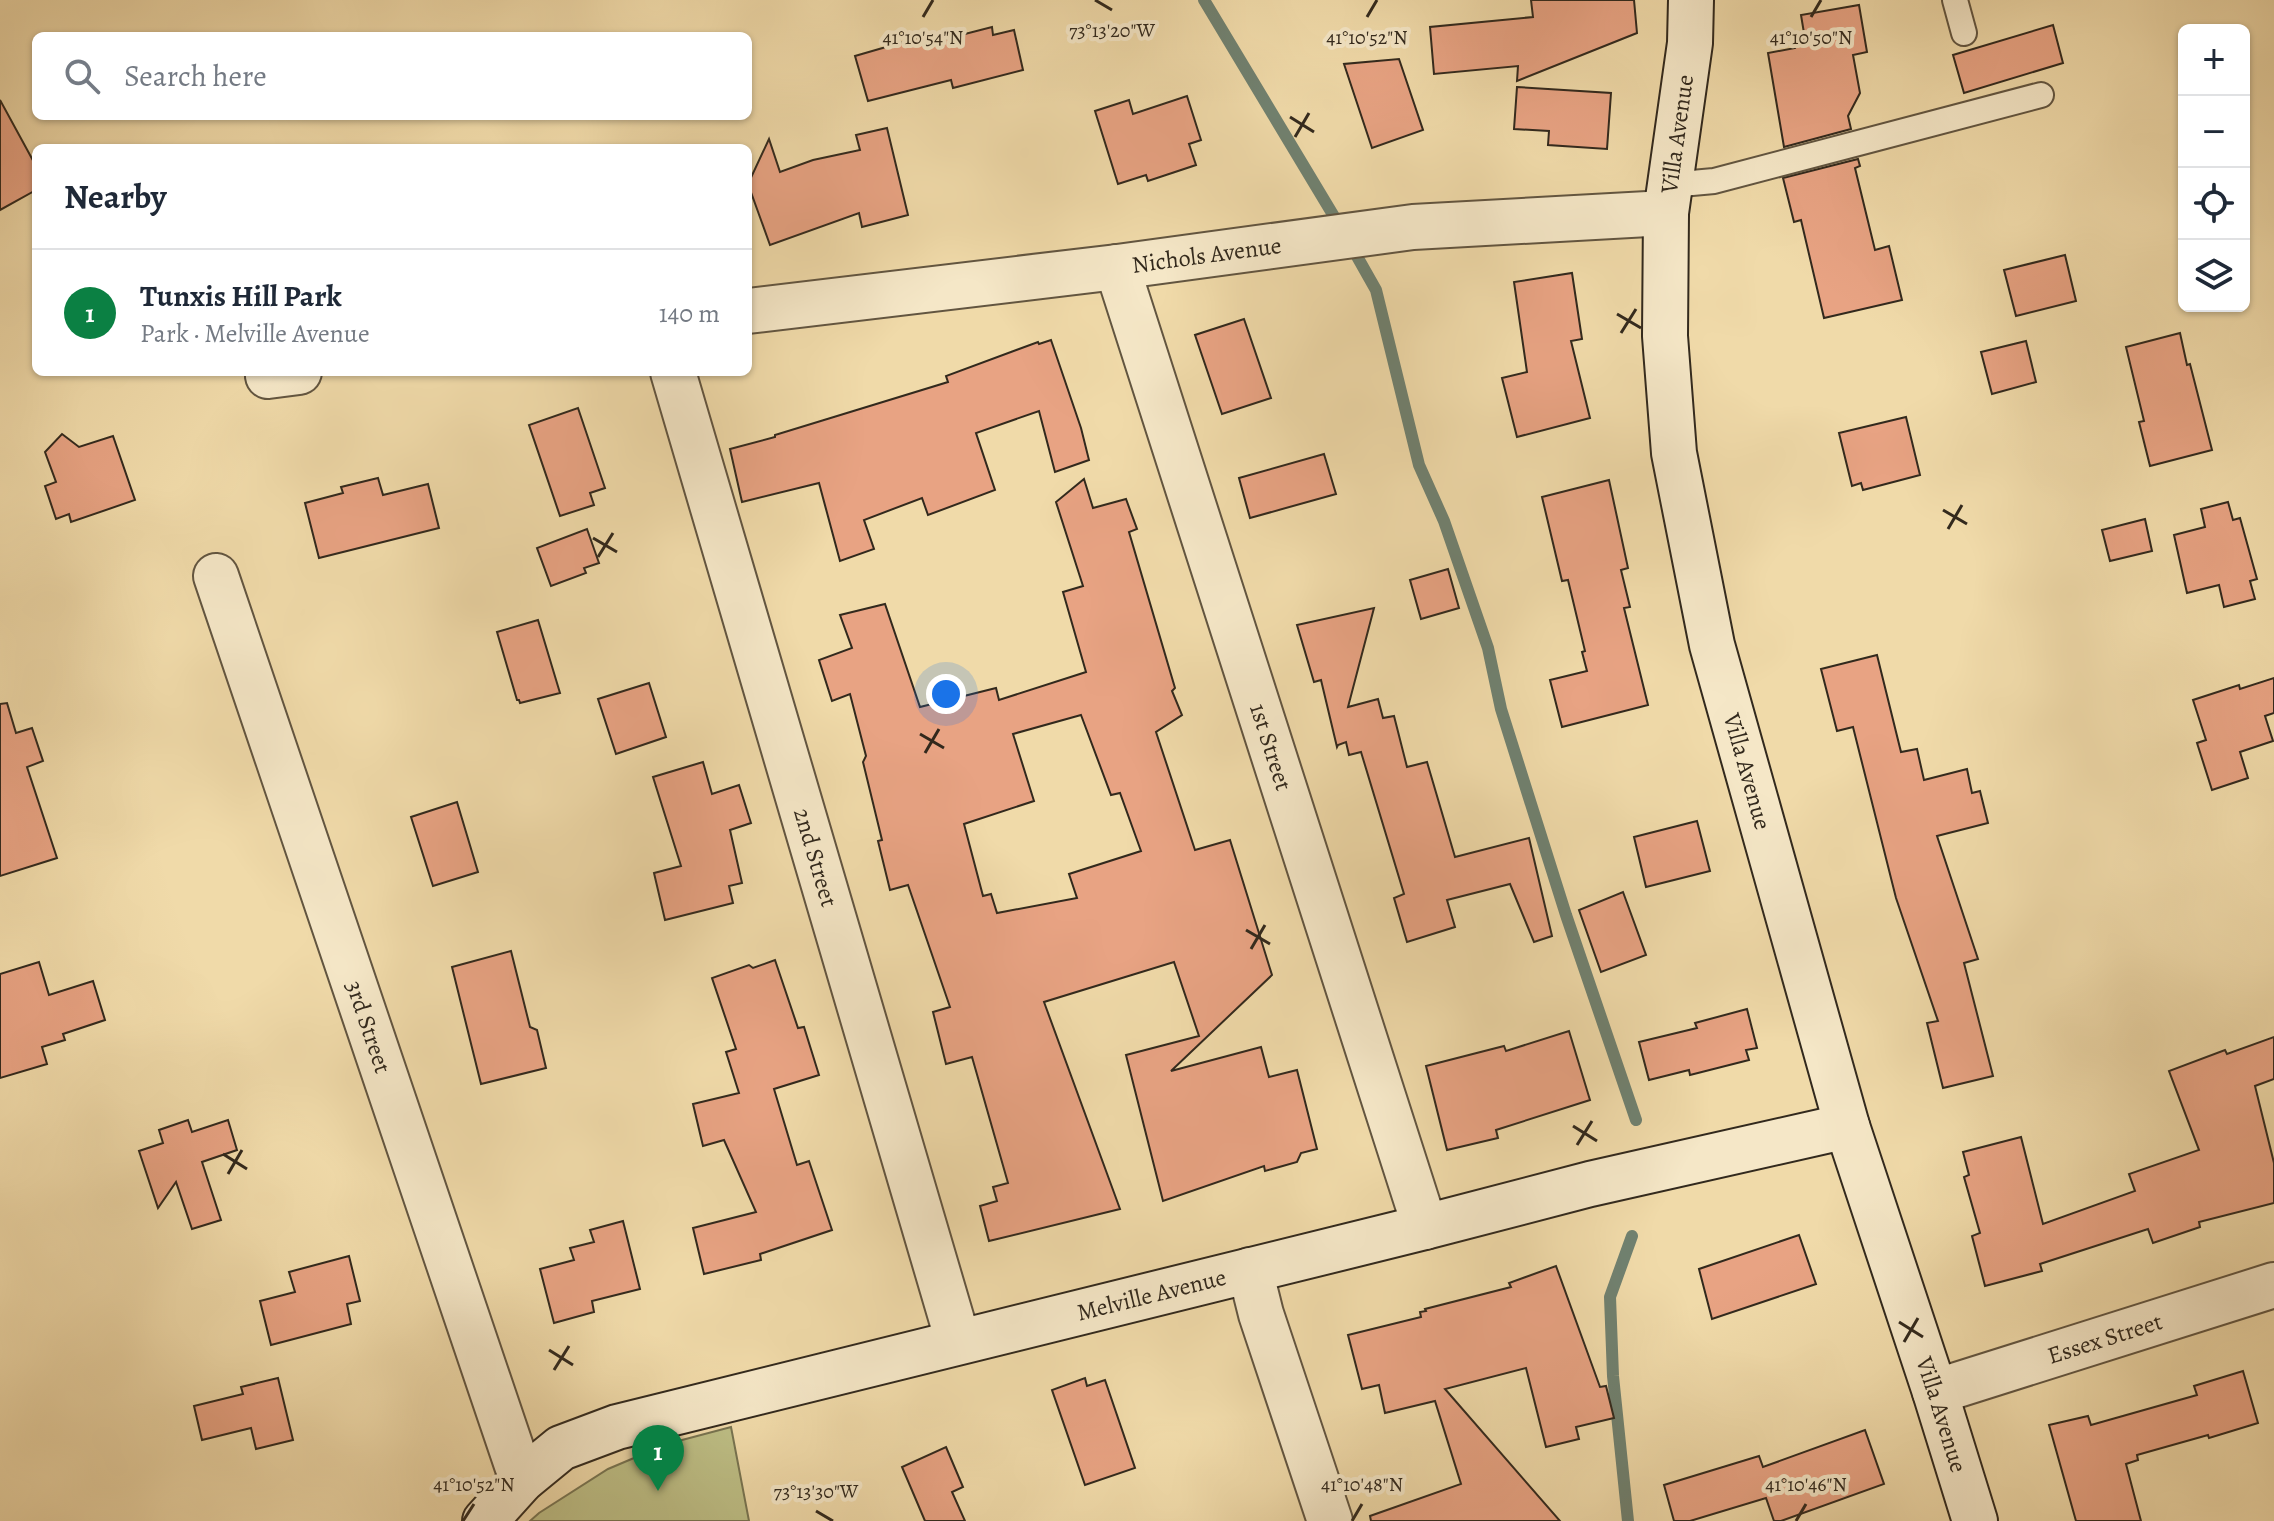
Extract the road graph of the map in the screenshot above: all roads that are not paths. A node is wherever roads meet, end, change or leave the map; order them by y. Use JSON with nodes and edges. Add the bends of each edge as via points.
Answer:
{"nodes":[{"id":1,"x":1691,"y":0,"type":"edge"},
{"id":2,"x":1955,"y":0,"type":"edge"},
{"id":3,"x":1964,"y":33,"type":"dead end"},
{"id":4,"x":2041,"y":95,"type":"dead end"},
{"id":5,"x":1668,"y":199,"type":"junction"},
{"id":6,"x":1117,"y":267,"type":"junction"},
{"id":7,"x":752,"y":311,"type":"edge"},
{"id":8,"x":674,"y":376,"type":"edge"},
{"id":9,"x":216,"y":576,"type":"dead end"},
{"id":10,"x":1847,"y":1126,"type":"junction"},
{"id":11,"x":1425,"y":1227,"type":"junction"},
{"id":12,"x":1250,"y":1270,"type":"junction"},
{"id":13,"x":2274,"y":1285,"type":"edge"},
{"id":14,"x":958,"y":1341,"type":"junction"},
{"id":15,"x":1935,"y":1392,"type":"junction"},
{"id":16,"x":522,"y":1480,"type":"junction"},
{"id":17,"x":485,"y":1521,"type":"edge"},
{"id":18,"x":1330,"y":1521,"type":"edge"},
{"id":19,"x":1975,"y":1521,"type":"edge"}],
"edges":[{"from":1,"to":5,"type":"street","name":"Villa Avenue"},
{"from":2,"to":3,"type":"lane"},
{"from":4,"to":5,"type":"lane","via":[[1714,181]]},
{"from":5,"to":6,"type":"street","name":"Nichols Avenue"},
{"from":5,"to":10,"type":"street","name":"Villa Avenue","via":[[1665,336],[1677,468],[1712,645]]},
{"from":6,"to":7,"type":"street","name":"Nichols Avenue"},
{"from":6,"to":11,"type":"street","name":"1st Street"},
{"from":8,"to":14,"type":"street","name":"2nd Street"},
{"from":9,"to":16,"type":"street","name":"3rd Street"},
{"from":10,"to":11,"type":"street","name":"Melville Avenue"},
{"from":10,"to":15,"type":"street","name":"Villa Avenue"},
{"from":11,"to":12,"type":"street","name":"Melville Avenue"},
{"from":12,"to":14,"type":"street","name":"Melville Avenue"},
{"from":12,"to":18,"type":"street"},
{"from":13,"to":15,"type":"street","name":"Essex Street"},
{"from":14,"to":16,"type":"street","name":"Melville Avenue","via":[[617,1427],[561,1448]]},
{"from":15,"to":19,"type":"street","name":"Villa Avenue"},
{"from":16,"to":17,"type":"street","name":"Melville Avenue"}]}
